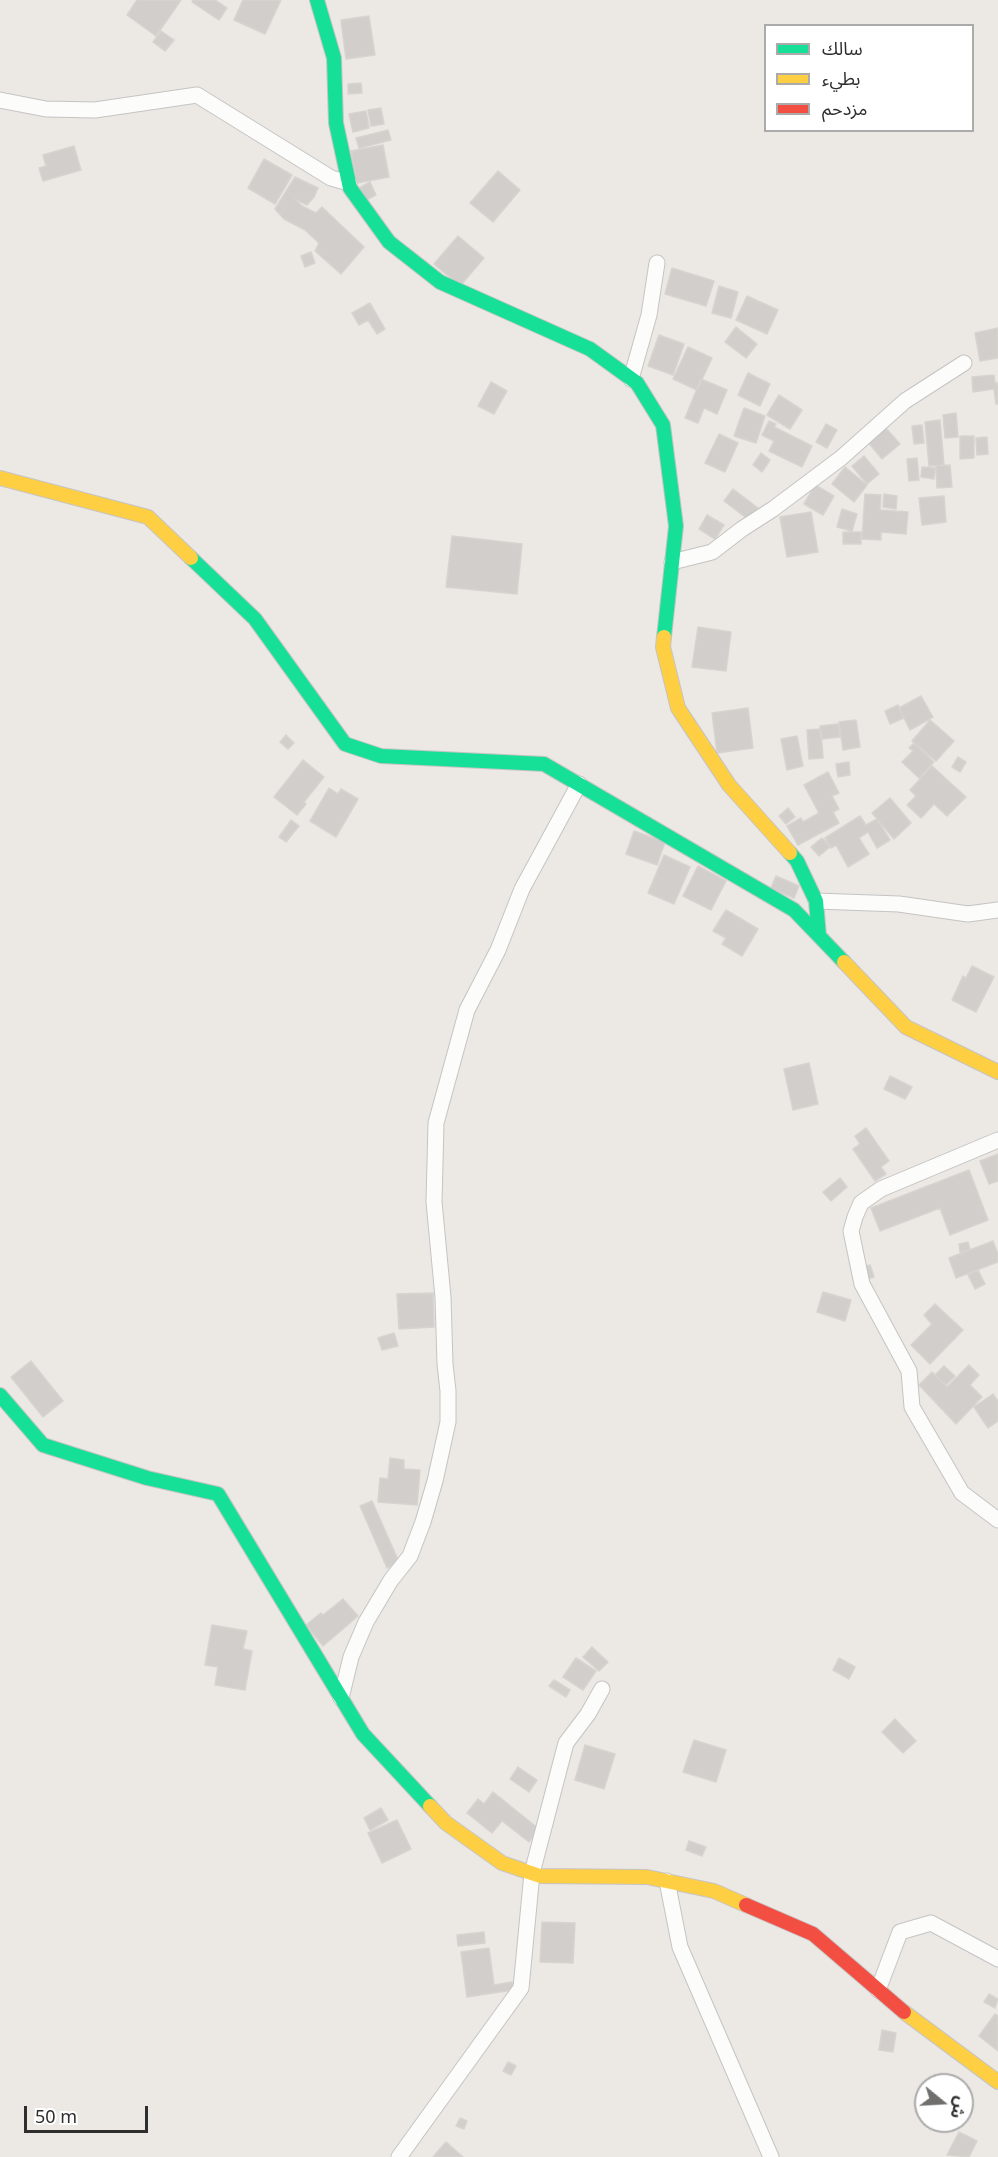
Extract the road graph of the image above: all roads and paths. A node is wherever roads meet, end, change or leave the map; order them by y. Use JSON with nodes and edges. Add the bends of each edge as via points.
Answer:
{"nodes":[{"id":1,"x":317,"y":0,"type":"edge"},
{"id":2,"x":0,"y":100,"type":"edge"},
{"id":3,"x":349,"y":183,"type":"junction"},
{"id":4,"x":657,"y":263,"type":"dead end"},
{"id":5,"x":964,"y":363,"type":"dead end"},
{"id":6,"x":631,"y":379,"type":"junction"},
{"id":7,"x":0,"y":478,"type":"edge"},
{"id":8,"x":672,"y":562,"type":"junction"},
{"id":9,"x":579,"y":784,"type":"junction"},
{"id":10,"x":816,"y":901,"type":"junction"},
{"id":11,"x":998,"y":910,"type":"edge"},
{"id":12,"x":819,"y":936,"type":"junction"},
{"id":13,"x":998,"y":1072,"type":"edge"},
{"id":14,"x":998,"y":1140,"type":"edge"},
{"id":15,"x":0,"y":1395,"type":"edge"},
{"id":16,"x":998,"y":1520,"type":"edge"},
{"id":17,"x":602,"y":1689,"type":"dead end"},
{"id":18,"x":341,"y":1698,"type":"junction"},
{"id":19,"x":532,"y":1873,"type":"junction"},
{"id":20,"x":668,"y":1881,"type":"junction"},
{"id":21,"x":998,"y":1959,"type":"edge"},
{"id":22,"x":878,"y":1990,"type":"junction"},
{"id":23,"x":998,"y":2082,"type":"edge"},
{"id":24,"x":399,"y":2157,"type":"edge"},
{"id":25,"x":771,"y":2157,"type":"edge"}],
"edges":[{"from":1,"to":3,"type":"street","via":[[334,58],[336,123]]},
{"from":2,"to":3,"type":"street","via":[[46,110],[95,110],[197,95],[331,178]]},
{"from":3,"to":6,"type":"street","via":[[389,242],[440,282],[590,349]]},
{"from":4,"to":6,"type":"street","via":[[649,315]]},
{"from":5,"to":8,"type":"street","via":[[904,401],[841,458],[712,552]]},
{"from":6,"to":8,"type":"street","via":[[663,425],[676,526]]},
{"from":7,"to":9,"type":"street","via":[[148,517],[255,619],[345,744],[381,756],[544,764]]},
{"from":8,"to":10,"type":"street","via":[[663,647],[678,708],[729,785],[797,861]]},
{"from":9,"to":12,"type":"street","via":[[794,910]]},
{"from":9,"to":18,"type":"street","via":[[522,889],[498,950],[467,1010],[436,1123],[434,1202],[448,1422],[417,1539],[366,1622],[351,1657]]},
{"from":10,"to":11,"type":"street","via":[[899,904],[968,914]]},
{"from":10,"to":12,"type":"street"},
{"from":12,"to":13,"type":"street","via":[[906,1027]]},
{"from":14,"to":16,"type":"street","via":[[881,1190],[861,1203],[851,1231],[862,1284],[909,1371],[912,1407],[962,1493]]},
{"from":15,"to":18,"type":"street","via":[[43,1445],[147,1478],[218,1494]]},
{"from":17,"to":19,"type":"street","via":[[566,1743]]},
{"from":18,"to":19,"type":"street","via":[[363,1734],[446,1823],[502,1863]]},
{"from":19,"to":20,"type":"street"},
{"from":19,"to":24,"type":"street","via":[[521,1988]]},
{"from":20,"to":22,"type":"street","via":[[714,1891],[813,1934]]},
{"from":20,"to":25,"type":"street","via":[[680,1947]]},
{"from":21,"to":22,"type":"street","via":[[931,1923],[900,1932]]},
{"from":22,"to":23,"type":"street"}]}
